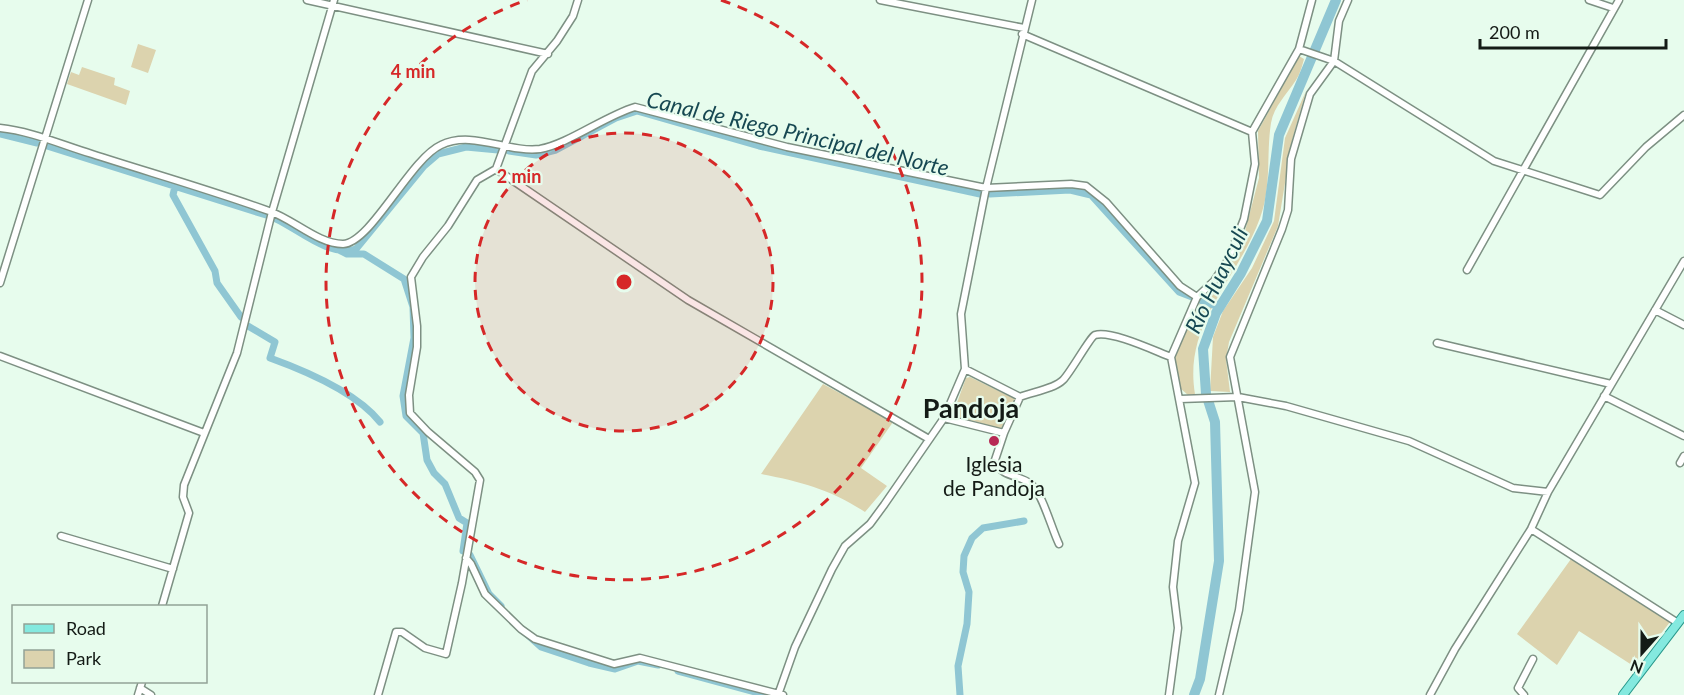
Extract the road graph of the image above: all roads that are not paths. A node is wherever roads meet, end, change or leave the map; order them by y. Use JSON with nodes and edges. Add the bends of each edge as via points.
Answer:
{"nodes":[{"id":1,"x":88,"y":0,"type":"edge"},
{"id":2,"x":307,"y":0,"type":"edge"},
{"id":3,"x":334,"y":0,"type":"edge"},
{"id":4,"x":578,"y":0,"type":"edge"},
{"id":5,"x":880,"y":0,"type":"edge"},
{"id":6,"x":1032,"y":0,"type":"edge"},
{"id":7,"x":1312,"y":0,"type":"edge"},
{"id":8,"x":1348,"y":0,"type":"edge"},
{"id":9,"x":1589,"y":0,"type":"edge"},
{"id":10,"x":1618,"y":0,"type":"edge"},
{"id":11,"x":332,"y":8,"type":"junction"},
{"id":12,"x":1613,"y":8,"type":"junction"},
{"id":13,"x":1023,"y":31,"type":"junction"},
{"id":14,"x":1302,"y":50,"type":"junction"},
{"id":15,"x":548,"y":54,"type":"junction"},
{"id":16,"x":1331,"y":60,"type":"junction"},
{"id":17,"x":1684,"y":115,"type":"edge"},
{"id":18,"x":0,"y":128,"type":"edge"},
{"id":19,"x":1252,"y":132,"type":"junction"},
{"id":20,"x":45,"y":140,"type":"junction"},
{"id":21,"x":506,"y":145,"type":"junction"},
{"id":22,"x":496,"y":169,"type":"junction"},
{"id":23,"x":1521,"y":171,"type":"junction"},
{"id":24,"x":986,"y":188,"type":"junction"},
{"id":25,"x":272,"y":212,"type":"junction"},
{"id":26,"x":1684,"y":261,"type":"edge"},
{"id":27,"x":1467,"y":270,"type":"dead end"},
{"id":28,"x":0,"y":283,"type":"edge"},
{"id":29,"x":1197,"y":297,"type":"junction"},
{"id":30,"x":1655,"y":310,"type":"junction"},
{"id":31,"x":1684,"y":325,"type":"edge"},
{"id":32,"x":1437,"y":343,"type":"dead end"},
{"id":33,"x":0,"y":356,"type":"edge"},
{"id":34,"x":1171,"y":357,"type":"junction"},
{"id":35,"x":965,"y":369,"type":"junction"},
{"id":36,"x":1611,"y":384,"type":"junction"},
{"id":37,"x":1604,"y":396,"type":"junction"},
{"id":38,"x":1020,"y":397,"type":"junction"},
{"id":39,"x":1238,"y":397,"type":"junction"},
{"id":40,"x":1180,"y":399,"type":"junction"},
{"id":41,"x":944,"y":418,"type":"junction"},
{"id":42,"x":204,"y":433,"type":"junction"},
{"id":43,"x":1004,"y":433,"type":"junction"},
{"id":44,"x":1684,"y":436,"type":"edge"},
{"id":45,"x":929,"y":439,"type":"junction"},
{"id":46,"x":1684,"y":456,"type":"edge"},
{"id":47,"x":1680,"y":463,"type":"dead end"},
{"id":48,"x":1548,"y":492,"type":"junction"},
{"id":49,"x":1531,"y":529,"type":"junction"},
{"id":50,"x":61,"y":536,"type":"dead end"},
{"id":51,"x":1059,"y":544,"type":"dead end"},
{"id":52,"x":466,"y":558,"type":"junction"},
{"id":53,"x":173,"y":569,"type":"junction"},
{"id":54,"x":162,"y":605,"type":"edge"},
{"id":55,"x":1684,"y":615,"type":"edge"},
{"id":56,"x":1678,"y":623,"type":"junction"},
{"id":57,"x":1533,"y":659,"type":"dead end"},
{"id":58,"x":140,"y":688,"type":"edge"},
{"id":59,"x":151,"y":695,"type":"edge"},
{"id":60,"x":378,"y":695,"type":"edge"},
{"id":61,"x":780,"y":695,"type":"edge"},
{"id":62,"x":1169,"y":695,"type":"edge"},
{"id":63,"x":1219,"y":695,"type":"edge"},
{"id":64,"x":1430,"y":695,"type":"edge"},
{"id":65,"x":1524,"y":695,"type":"edge"},
{"id":66,"x":1623,"y":695,"type":"edge"}],
"edges":[{"from":1,"to":20,"type":"street"},
{"from":2,"to":11,"type":"street"},
{"from":3,"to":11,"type":"street"},
{"from":4,"to":15,"type":"street","via":[[573,16]]},
{"from":5,"to":13,"type":"street"},
{"from":6,"to":13,"type":"street"},
{"from":7,"to":14,"type":"street"},
{"from":8,"to":16,"type":"street"},
{"from":9,"to":12,"type":"street"},
{"from":10,"to":12,"type":"street"},
{"from":11,"to":15,"type":"street"},
{"from":11,"to":25,"type":"street"},
{"from":12,"to":23,"type":"street"},
{"from":13,"to":19,"type":"street"},
{"from":13,"to":24,"type":"street"},
{"from":14,"to":16,"type":"street"},
{"from":14,"to":19,"type":"street"},
{"from":15,"to":21,"type":"street","via":[[532,71]]},
{"from":16,"to":23,"type":"street","via":[[1475,150]]},
{"from":16,"to":39,"type":"street","via":[[1310,94],[1291,159],[1282,229],[1230,357]]},
{"from":17,"to":23,"type":"street","via":[[1646,147],[1600,195]]},
{"from":18,"to":20,"type":"street"},
{"from":19,"to":29,"type":"street","via":[[1255,164],[1244,219],[1228,260]]},
{"from":20,"to":25,"type":"street"},
{"from":20,"to":28,"type":"street"},
{"from":21,"to":22,"type":"street"},
{"from":21,"to":24,"type":"street","via":[[537,149],[550,146],[635,107],[787,147]]},
{"from":21,"to":25,"type":"street","via":[[470,140],[441,145],[424,158],[360,237],[351,242],[329,241]]},
{"from":22,"to":45,"type":"street","via":[[688,300]]},
{"from":22,"to":52,"type":"street","via":[[477,180],[411,277],[417,347],[410,413],[480,480]]},
{"from":23,"to":27,"type":"street"},
{"from":24,"to":29,"type":"street","via":[[1086,186],[1106,202],[1180,286]]},
{"from":24,"to":35,"type":"street","via":[[961,314]]},
{"from":25,"to":42,"type":"street","via":[[237,353]]},
{"from":26,"to":30,"type":"street"},
{"from":29,"to":34,"type":"street"},
{"from":30,"to":31,"type":"street"},
{"from":30,"to":36,"type":"street"},
{"from":32,"to":36,"type":"street"},
{"from":33,"to":42,"type":"street"},
{"from":34,"to":38,"type":"street","via":[[1108,334],[1096,334],[1062,381]]},
{"from":34,"to":40,"type":"street"},
{"from":35,"to":38,"type":"street"},
{"from":35,"to":41,"type":"street"},
{"from":36,"to":37,"type":"street"},
{"from":37,"to":44,"type":"street"},
{"from":37,"to":48,"type":"street"},
{"from":38,"to":43,"type":"street"},
{"from":39,"to":40,"type":"street"},
{"from":39,"to":48,"type":"street","via":[[1286,406],[1402,439],[1503,484]]},
{"from":39,"to":63,"type":"street","via":[[1255,492],[1239,610]]},
{"from":40,"to":62,"type":"street","via":[[1195,483],[1178,541],[1173,587],[1178,628]]},
{"from":41,"to":43,"type":"street"},
{"from":41,"to":45,"type":"street"},
{"from":42,"to":53,"type":"street","via":[[184,485],[183,497],[189,513]]},
{"from":43,"to":51,"type":"street","via":[[994,463],[1003,473],[1031,484],[1039,492]]},
{"from":45,"to":61,"type":"street","via":[[870,524],[845,546],[805,624]]},
{"from":46,"to":47,"type":"street"},
{"from":48,"to":49,"type":"street"},
{"from":49,"to":56,"type":"street"},
{"from":49,"to":64,"type":"street"},
{"from":50,"to":53,"type":"street"},
{"from":52,"to":60,"type":"street","via":[[446,654],[396,632]]},
{"from":52,"to":61,"type":"street","via":[[485,594],[535,639],[614,664],[640,658]]},
{"from":53,"to":54,"type":"street"},
{"from":55,"to":56,"type":"main road"},
{"from":56,"to":66,"type":"main road"},
{"from":57,"to":65,"type":"street","via":[[1518,688]]},
{"from":58,"to":59,"type":"street"}]}
